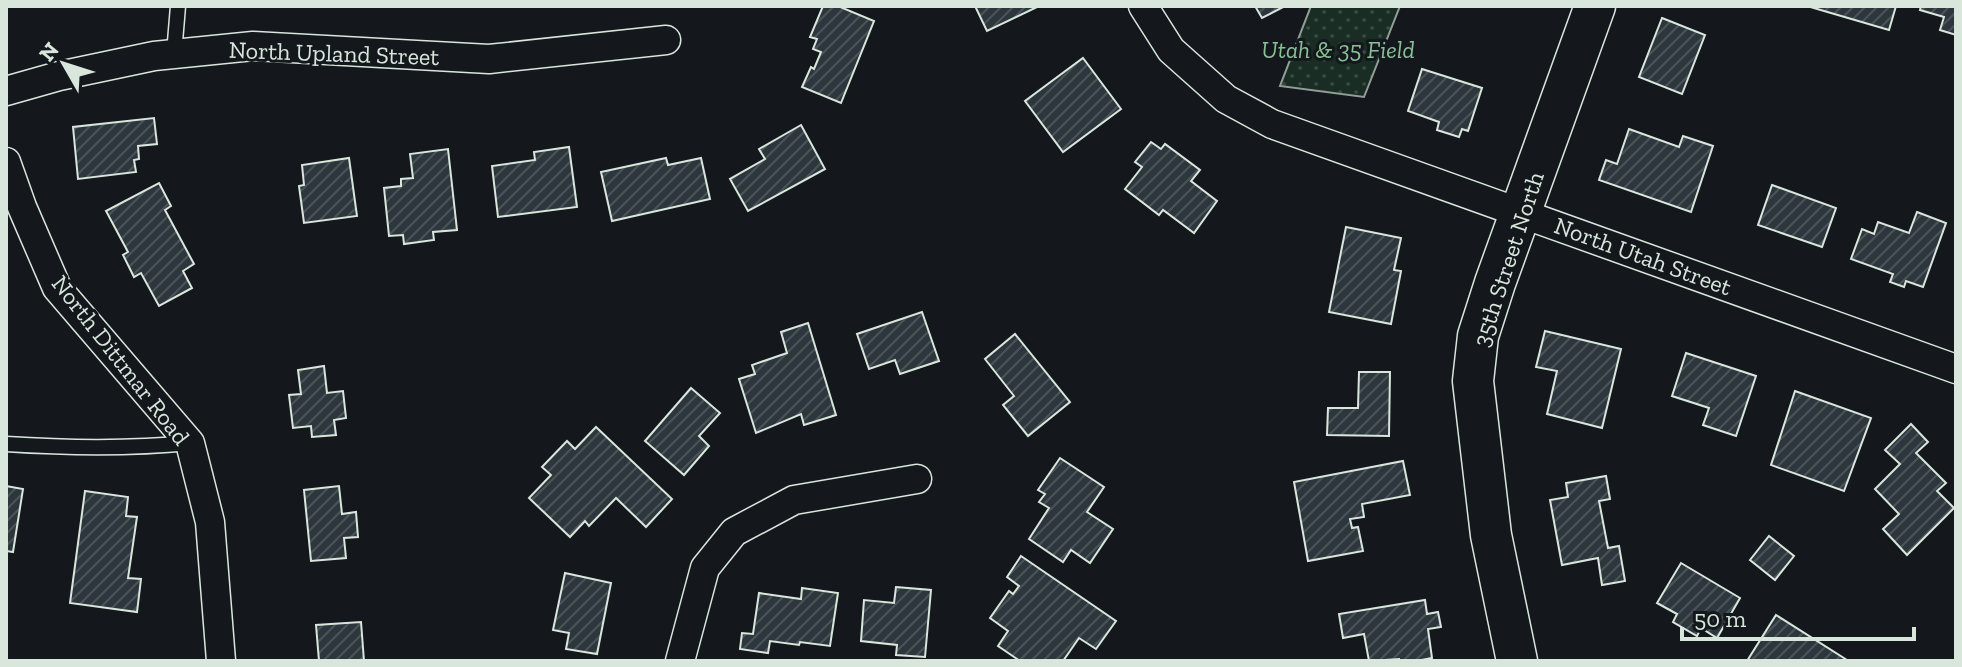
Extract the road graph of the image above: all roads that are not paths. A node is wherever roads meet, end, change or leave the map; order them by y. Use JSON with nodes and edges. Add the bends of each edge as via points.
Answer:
{"nodes":[{"id":1,"x":178,"y":6,"type":"edge"},
{"id":2,"x":1143,"y":6,"type":"edge"},
{"id":3,"x":1595,"y":6,"type":"edge"},
{"id":4,"x":666,"y":40,"type":"dead end"},
{"id":5,"x":174,"y":54,"type":"junction"},
{"id":6,"x":6,"y":91,"type":"edge"},
{"id":7,"x":6,"y":162,"type":"edge"},
{"id":8,"x":1522,"y":212,"type":"junction"},
{"id":9,"x":1956,"y":369,"type":"edge"},
{"id":10,"x":190,"y":443,"type":"junction"},
{"id":11,"x":6,"y":444,"type":"edge"},
{"id":12,"x":917,"y":479,"type":"dead end"},
{"id":13,"x":1521,"y":660,"type":"edge"},
{"id":14,"x":221,"y":661,"type":"edge"},
{"id":15,"x":680,"y":661,"type":"edge"}],
"edges":[{"from":1,"to":5,"type":"lane"},
{"from":2,"to":8,"type":"street","name":"North Utah Street","via":[[1171,50],[1226,99],[1272,124]]},
{"from":3,"to":8,"type":"street","name":"35th Street North"},
{"from":4,"to":5,"type":"street","name":"North Upland Street","via":[[489,59],[253,46]]},
{"from":5,"to":6,"type":"street","name":"North Upland Street"},
{"from":7,"to":10,"type":"street","name":"North Dittmar Road","via":[[57,288]]},
{"from":8,"to":9,"type":"street","name":"North Utah Street"},
{"from":8,"to":13,"type":"street","name":"35th Street North","via":[[1478,336],[1473,381],[1491,535]]},
{"from":10,"to":11,"type":"lane","via":[[144,448]]},
{"from":10,"to":14,"type":"street","name":"North Dittmar Road","via":[[210,522]]},
{"from":12,"to":15,"type":"street","via":[[794,500],[734,532],[705,568]]}]}
